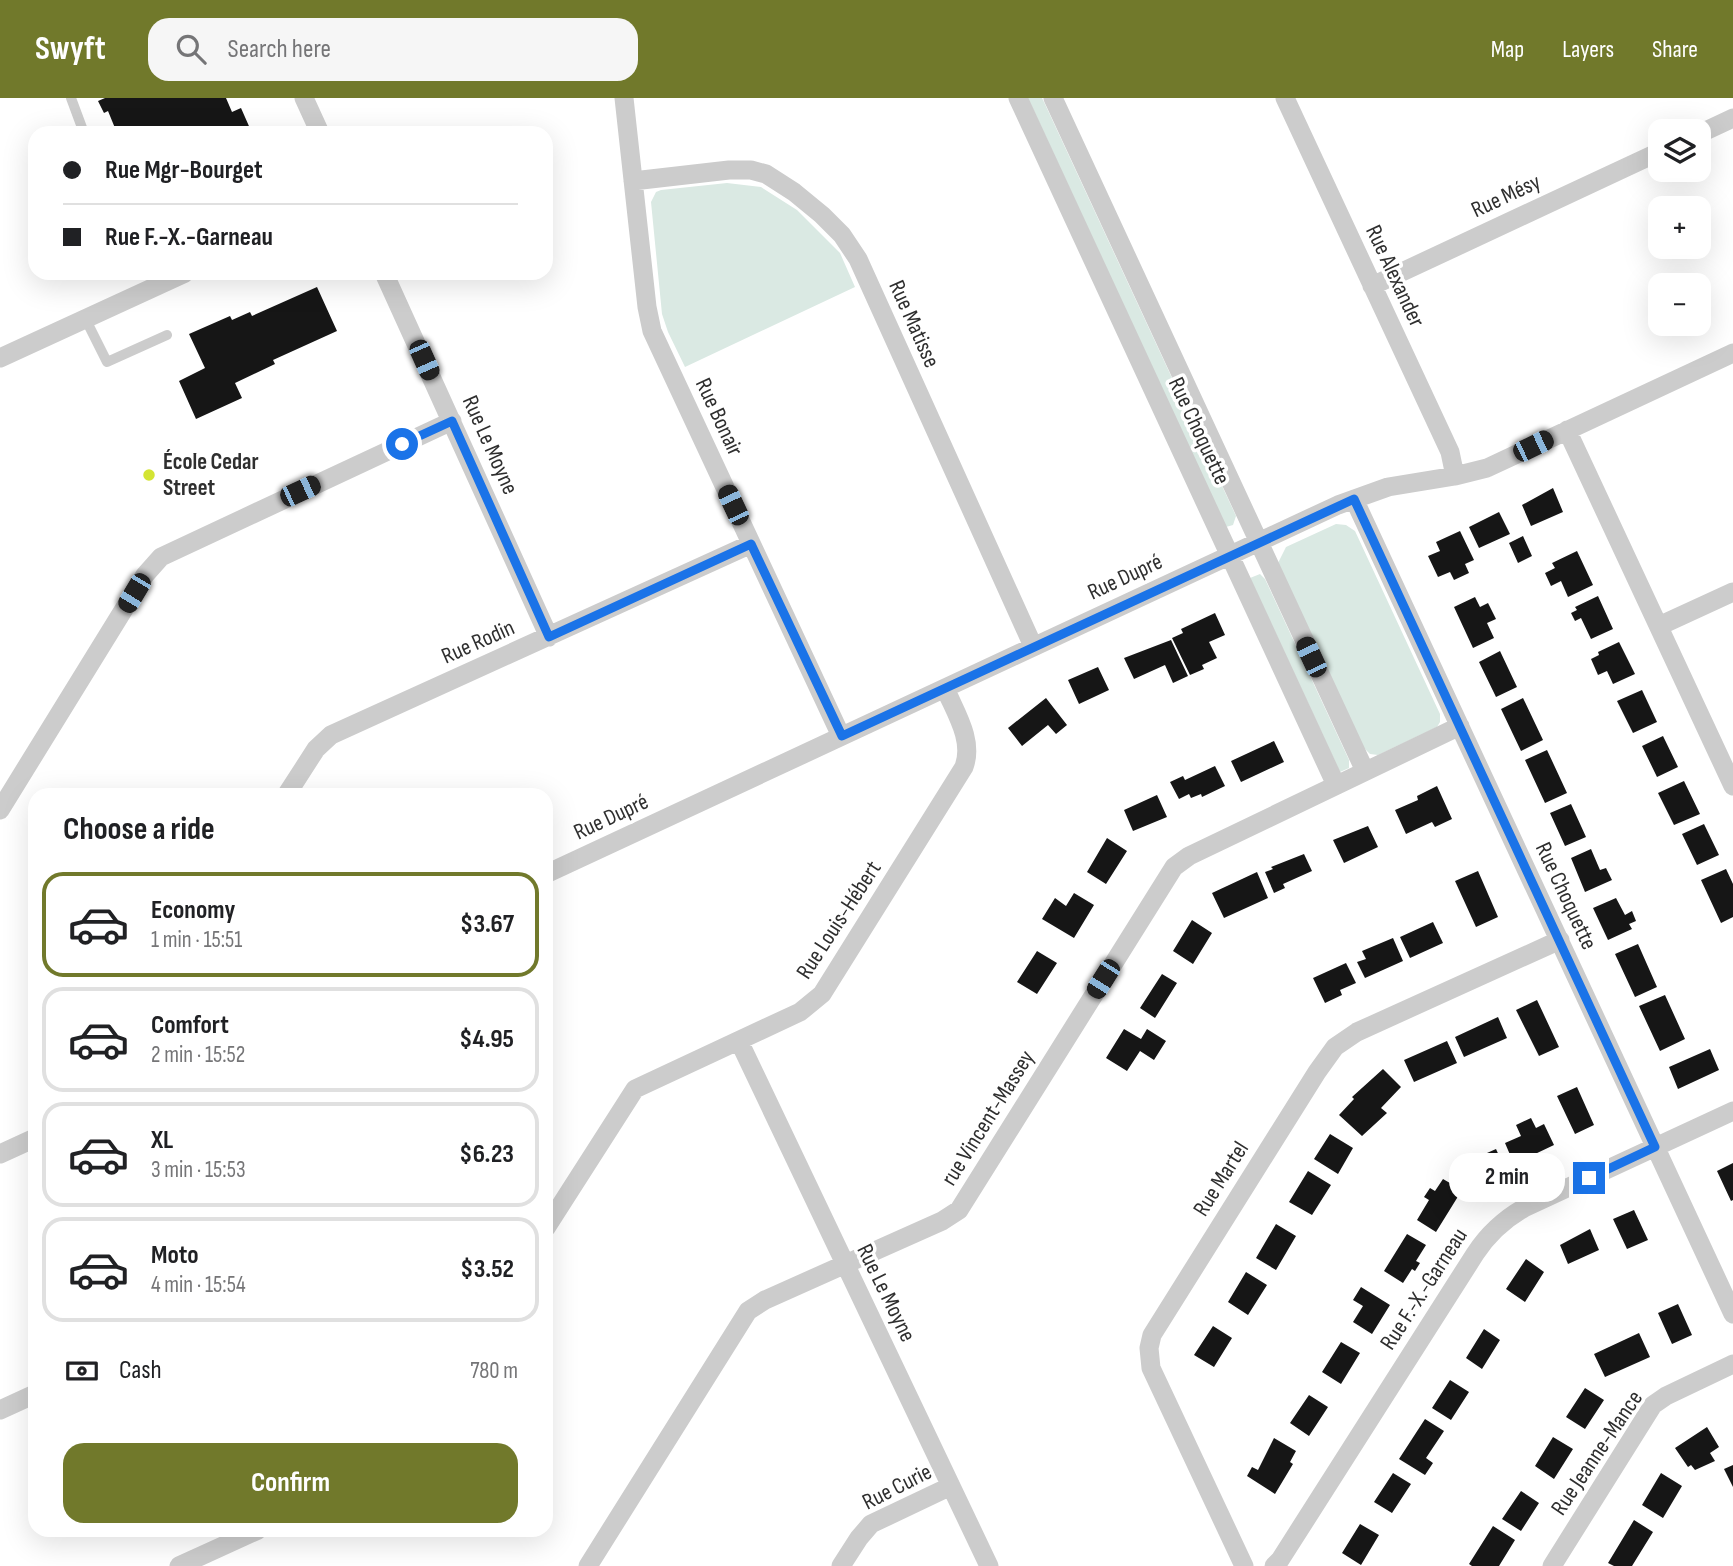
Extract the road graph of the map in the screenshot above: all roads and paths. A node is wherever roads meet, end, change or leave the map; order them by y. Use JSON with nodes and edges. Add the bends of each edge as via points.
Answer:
{"nodes":[{"id":1,"x":71,"y":98,"type":"edge"},
{"id":2,"x":304,"y":98,"type":"edge"},
{"id":3,"x":624,"y":98,"type":"edge"},
{"id":4,"x":1018,"y":98,"type":"edge"},
{"id":5,"x":1053,"y":98,"type":"edge"},
{"id":6,"x":1286,"y":98,"type":"edge"},
{"id":7,"x":1733,"y":118,"type":"edge"},
{"id":8,"x":81,"y":126,"type":"edge"},
{"id":9,"x":316,"y":126,"type":"edge"},
{"id":10,"x":1711,"y":128,"type":"edge"},
{"id":11,"x":1648,"y":157,"type":"edge"},
{"id":12,"x":633,"y":181,"type":"junction"},
{"id":13,"x":169,"y":280,"type":"edge"},
{"id":14,"x":387,"y":280,"type":"edge"},
{"id":15,"x":1372,"y":285,"type":"junction"},
{"id":16,"x":85,"y":318,"type":"junction"},
{"id":17,"x":167,"y":335,"type":"dead end"},
{"id":18,"x":1733,"y":353,"type":"edge"},
{"id":19,"x":0,"y":358,"type":"edge"},
{"id":20,"x":452,"y":421,"type":"junction"},
{"id":21,"x":1567,"y":430,"type":"junction"},
{"id":22,"x":1455,"y":476,"type":"junction"},
{"id":23,"x":1354,"y":499,"type":"junction"},
{"id":24,"x":1258,"y":542,"type":"junction"},
{"id":25,"x":751,"y":544,"type":"junction"},
{"id":26,"x":1230,"y":555,"type":"junction"},
{"id":27,"x":1733,"y":592,"type":"edge"},
{"id":28,"x":1659,"y":626,"type":"junction"},
{"id":29,"x":549,"y":637,"type":"junction"},
{"id":30,"x":1033,"y":646,"type":"junction"},
{"id":31,"x":945,"y":688,"type":"junction"},
{"id":32,"x":1460,"y":726,"type":"junction"},
{"id":33,"x":842,"y":736,"type":"junction"},
{"id":34,"x":1365,"y":771,"type":"junction"},
{"id":35,"x":1336,"y":785,"type":"junction"},
{"id":36,"x":1733,"y":786,"type":"edge"},
{"id":37,"x":291,"y":788,"type":"edge"},
{"id":38,"x":0,"y":810,"type":"edge"},
{"id":39,"x":553,"y":871,"type":"edge"},
{"id":40,"x":1560,"y":940,"type":"junction"},
{"id":41,"x":739,"y":1041,"type":"junction"},
{"id":42,"x":1733,"y":1111,"type":"edge"},
{"id":43,"x":28,"y":1141,"type":"edge"},
{"id":44,"x":1655,"y":1147,"type":"junction"},
{"id":45,"x":0,"y":1154,"type":"edge"},
{"id":46,"x":553,"y":1217,"type":"edge"},
{"id":47,"x":845,"y":1264,"type":"junction"},
{"id":48,"x":1733,"y":1314,"type":"edge"},
{"id":49,"x":1733,"y":1364,"type":"edge"},
{"id":50,"x":28,"y":1397,"type":"edge"},
{"id":51,"x":0,"y":1410,"type":"edge"},
{"id":52,"x":951,"y":1486,"type":"junction"},
{"id":53,"x":243,"y":1537,"type":"edge"},
{"id":54,"x":179,"y":1566,"type":"edge"},
{"id":55,"x":588,"y":1566,"type":"edge"},
{"id":56,"x":841,"y":1566,"type":"edge"},
{"id":57,"x":989,"y":1566,"type":"edge"},
{"id":58,"x":1244,"y":1566,"type":"edge"},
{"id":59,"x":1274,"y":1566,"type":"edge"},
{"id":60,"x":1552,"y":1566,"type":"edge"}],
"edges":[{"from":1,"to":8,"type":"lane"},
{"from":2,"to":9,"type":"street"},
{"from":3,"to":12,"type":"street","name":"Rue Bonair"},
{"from":4,"to":26,"type":"street","name":"Rue Choquette"},
{"from":5,"to":24,"type":"street","name":"Rue Choquette"},
{"from":6,"to":15,"type":"street","name":"Rue Alexander"},
{"from":7,"to":10,"type":"street"},
{"from":11,"to":15,"type":"street","name":"Rue Mésy"},
{"from":12,"to":25,"type":"street","name":"Rue Bonair","via":[[652,331]]},
{"from":12,"to":30,"type":"street","name":"Rue Matisse","via":[[729,170],[758,172],[794,192],[842,235],[858,259]]},
{"from":13,"to":16,"type":"street"},
{"from":14,"to":20,"type":"street","name":"Rue Le Moyne"},
{"from":15,"to":22,"type":"street","name":"Rue Alexander","via":[[1450,452]]},
{"from":16,"to":17,"type":"lane","via":[[107,362]]},
{"from":16,"to":19,"type":"street"},
{"from":18,"to":21,"type":"street","name":"Rue Dupré"},
{"from":20,"to":29,"type":"street","name":"Rue Le Moyne"},
{"from":20,"to":38,"type":"street","via":[[160,557]]},
{"from":21,"to":22,"type":"street","name":"Rue Dupré","via":[[1495,465]]},
{"from":21,"to":28,"type":"street"},
{"from":22,"to":23,"type":"street","name":"Rue Dupré","via":[[1388,487]]},
{"from":23,"to":24,"type":"street","name":"Rue Dupré"},
{"from":23,"to":32,"type":"street","name":"Rue Choquette"},
{"from":24,"to":26,"type":"street","name":"Rue Dupré"},
{"from":24,"to":34,"type":"street","name":"Rue Choquette"},
{"from":25,"to":29,"type":"street","name":"Rue Rodin"},
{"from":25,"to":33,"type":"street","name":"Rue Bonair"},
{"from":26,"to":30,"type":"street","name":"Rue Dupré"},
{"from":26,"to":35,"type":"street","name":"Rue Choquette"},
{"from":27,"to":28,"type":"street"},
{"from":28,"to":36,"type":"street"},
{"from":29,"to":37,"type":"street","name":"Rue Rodin","via":[[331,735],[316,749]]},
{"from":30,"to":31,"type":"street","name":"Rue Dupré"},
{"from":31,"to":33,"type":"street","name":"Rue Dupré"},
{"from":31,"to":41,"type":"street","name":"Rue Louis-Hébert","via":[[967,745],[960,774],[822,994],[800,1012]]},
{"from":32,"to":34,"type":"street","name":"rue Vincent-Massey"},
{"from":32,"to":40,"type":"street","name":"Rue Choquette"},
{"from":33,"to":39,"type":"street","name":"Rue Dupré"},
{"from":34,"to":35,"type":"street","name":"rue Vincent-Massey"},
{"from":35,"to":47,"type":"street","name":"rue Vincent-Massey","via":[[1174,867],[960,1210]]},
{"from":40,"to":44,"type":"street","name":"Rue Choquette"},
{"from":40,"to":58,"type":"street","name":"Rue Martel","via":[[1335,1046],[1153,1335],[1151,1368]]},
{"from":41,"to":46,"type":"street","name":"Rue Louis-Hébert","via":[[635,1088]]},
{"from":41,"to":47,"type":"street","name":"Rue Le Moyne"},
{"from":42,"to":44,"type":"street","name":"Rue F.-X.-Garneau"},
{"from":43,"to":45,"type":"street"},
{"from":44,"to":48,"type":"street","name":"Rue Choquette"},
{"from":44,"to":59,"type":"street","name":"Rue F.-X.-Garneau","via":[[1524,1208],[1490,1233]]},
{"from":47,"to":52,"type":"street","name":"Rue Le Moyne"},
{"from":47,"to":55,"type":"street","name":"rue Vincent-Massey","via":[[765,1300],[743,1316]]},
{"from":49,"to":60,"type":"street","name":"Rue Jeanne-Mance","via":[[1653,1405]]},
{"from":50,"to":51,"type":"street"},
{"from":52,"to":56,"type":"street","name":"Rue Curie","via":[[871,1524]]},
{"from":52,"to":57,"type":"street","name":"Rue Le Moyne"},
{"from":53,"to":54,"type":"street"}]}
